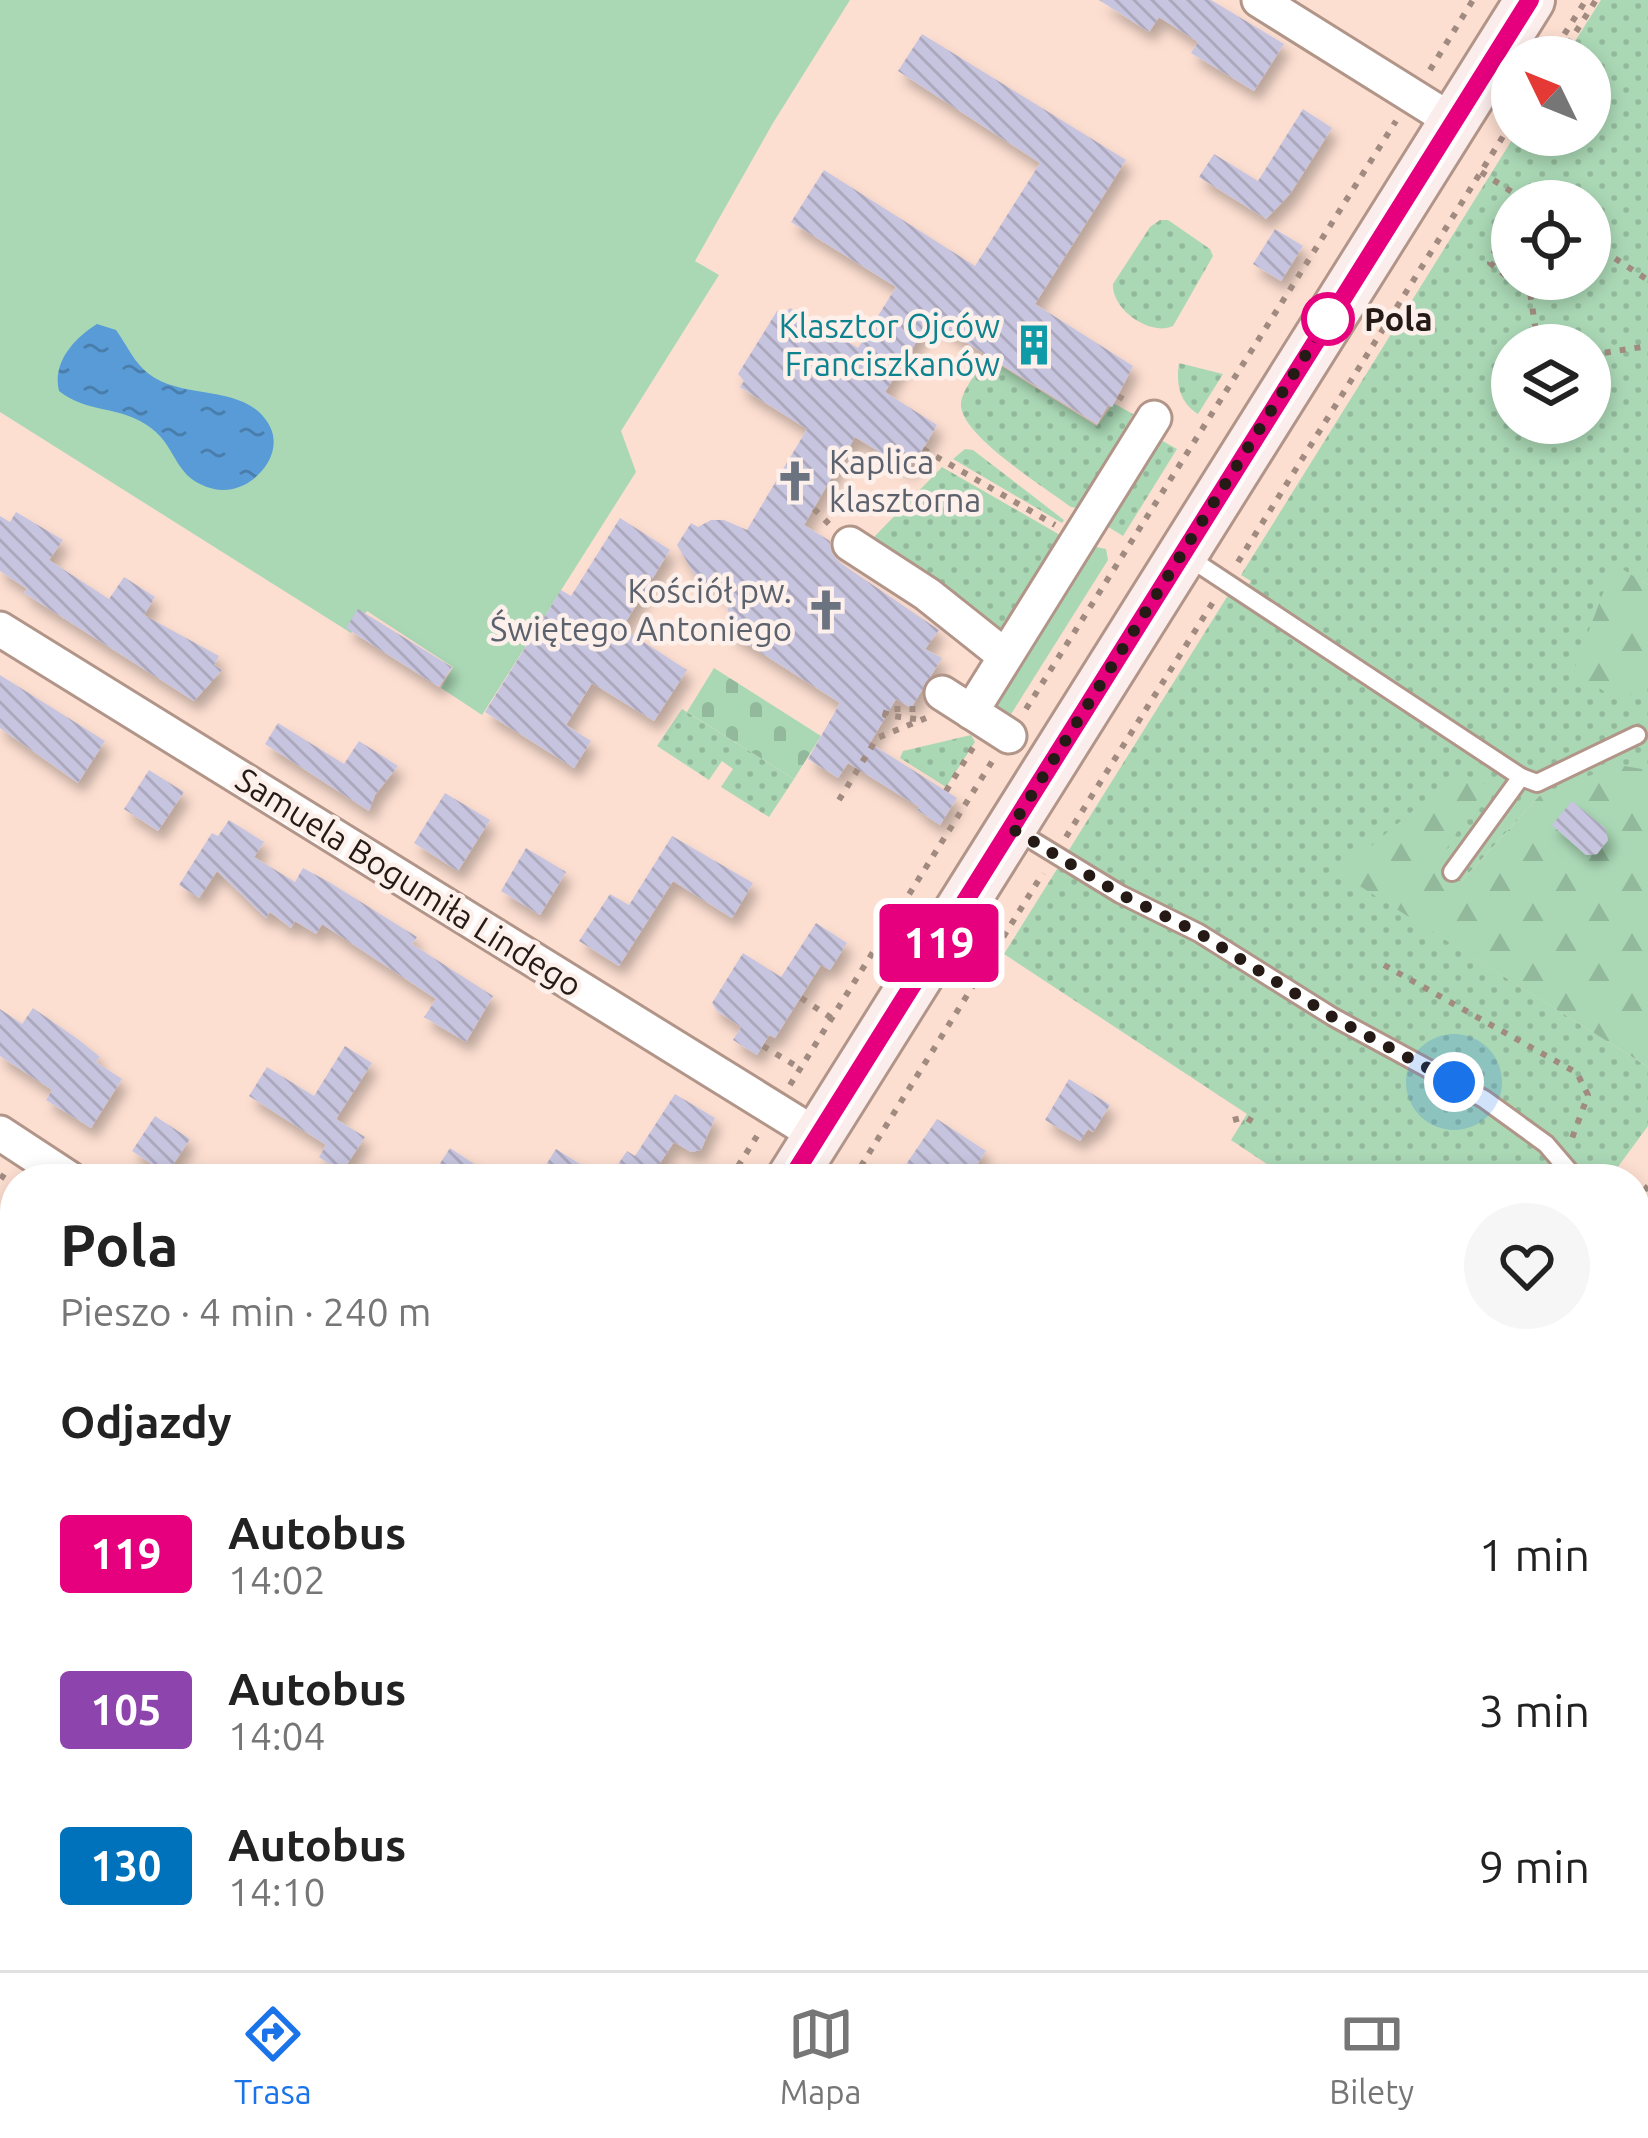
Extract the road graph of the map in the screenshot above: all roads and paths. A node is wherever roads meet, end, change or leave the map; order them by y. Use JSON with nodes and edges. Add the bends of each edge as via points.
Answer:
{"nodes":[{"id":1,"x":1259,"y":0,"type":"edge"},
{"id":2,"x":1473,"y":0,"type":"edge"},
{"id":3,"x":1530,"y":0,"type":"edge"},
{"id":4,"x":1586,"y":0,"type":"edge"},
{"id":5,"x":1596,"y":0,"type":"edge"},
{"id":6,"x":1563,"y":36,"type":"edge"},
{"id":7,"x":1573,"y":36,"type":"edge"},
{"id":8,"x":1420,"y":86,"type":"dead end"},
{"id":9,"x":1405,"y":107,"type":"dead end"},
{"id":10,"x":1454,"y":122,"type":"junction"},
{"id":11,"x":1491,"y":156,"type":"edge"},
{"id":12,"x":1481,"y":172,"type":"junction"},
{"id":13,"x":1492,"y":180,"type":"edge"},
{"id":14,"x":1611,"y":256,"type":"edge"},
{"id":15,"x":1648,"y":280,"type":"edge"},
{"id":16,"x":1648,"y":346,"type":"edge"},
{"id":17,"x":1611,"y":352,"type":"edge"},
{"id":18,"x":1118,"y":397,"type":"dead end"},
{"id":19,"x":1141,"y":410,"type":"joint"},
{"id":20,"x":923,"y":448,"type":"dead end"},
{"id":21,"x":1082,"y":532,"type":"junction"},
{"id":22,"x":850,"y":544,"type":"dead end"},
{"id":23,"x":1182,"y":553,"type":"junction"},
{"id":24,"x":1227,"y":580,"type":"junction"},
{"id":25,"x":0,"y":629,"type":"edge"},
{"id":26,"x":1005,"y":656,"type":"junction"},
{"id":27,"x":926,"y":708,"type":"junction"},
{"id":28,"x":989,"y":724,"type":"junction"},
{"id":29,"x":1637,"y":735,"type":"dead end"},
{"id":30,"x":866,"y":756,"type":"junction"},
{"id":31,"x":875,"y":762,"type":"dead end"},
{"id":32,"x":1521,"y":777,"type":"junction"},
{"id":33,"x":1084,"y":780,"type":"dead end"},
{"id":34,"x":1097,"y":788,"type":"junction"},
{"id":35,"x":946,"y":791,"type":"dead end"},
{"id":36,"x":839,"y":800,"type":"dead end"},
{"id":37,"x":1011,"y":828,"type":"junction"},
{"id":38,"x":1055,"y":854,"type":"junction"},
{"id":39,"x":1453,"y":872,"type":"dead end"},
{"id":40,"x":1384,"y":965,"type":"dead end"},
{"id":41,"x":801,"y":998,"type":"dead end"},
{"id":42,"x":832,"y":1019,"type":"junction"},
{"id":43,"x":763,"y":1046,"type":"dead end"},
{"id":44,"x":801,"y":1069,"type":"junction"},
{"id":45,"x":775,"y":1110,"type":"junction"},
{"id":46,"x":1233,"y":1120,"type":"dead end"},
{"id":47,"x":1255,"y":1123,"type":"dead end"},
{"id":48,"x":0,"y":1132,"type":"edge"},
{"id":49,"x":818,"y":1136,"type":"junction"},
{"id":50,"x":1560,"y":1160,"type":"junction"},
{"id":51,"x":48,"y":1164,"type":"edge"},
{"id":52,"x":740,"y":1164,"type":"edge"},
{"id":53,"x":800,"y":1164,"type":"edge"},
{"id":54,"x":862,"y":1164,"type":"edge"},
{"id":55,"x":1563,"y":1164,"type":"edge"}],
"edges":[{"from":1,"to":10,"type":"street"},
{"from":2,"to":8,"type":"path"},
{"from":3,"to":10,"type":"street"},
{"from":4,"to":6,"type":"path"},
{"from":5,"to":7,"type":"path"},
{"from":9,"to":28,"type":"path"},
{"from":10,"to":23,"type":"street"},
{"from":11,"to":12,"type":"path"},
{"from":12,"to":13,"type":"path"},
{"from":12,"to":24,"type":"path"},
{"from":14,"to":15,"type":"path"},
{"from":16,"to":17,"type":"path"},
{"from":18,"to":19,"type":"path"},
{"from":19,"to":21,"type":"street"},
{"from":20,"to":21,"type":"path","via":[[1052,524]]},
{"from":21,"to":26,"type":"street"},
{"from":22,"to":26,"type":"street"},
{"from":23,"to":24,"type":"lane"},
{"from":23,"to":37,"type":"street"},
{"from":24,"to":32,"type":"lane"},
{"from":24,"to":34,"type":"path"},
{"from":25,"to":45,"type":"street","name":"Samuela Bogumiła Lindego"},
{"from":26,"to":28,"type":"street"},
{"from":27,"to":28,"type":"street"},
{"from":27,"to":28,"type":"path"},
{"from":27,"to":30,"type":"path","via":[[877,739]]},
{"from":28,"to":35,"type":"path"},
{"from":28,"to":42,"type":"path"},
{"from":29,"to":32,"type":"lane","via":[[1537,783]]},
{"from":30,"to":31,"type":"path"},
{"from":30,"to":36,"type":"path"},
{"from":32,"to":39,"type":"lane"},
{"from":33,"to":34,"type":"path"},
{"from":34,"to":38,"type":"path"},
{"from":37,"to":38,"type":"lane"},
{"from":37,"to":49,"type":"street"},
{"from":38,"to":50,"type":"lane","via":[[1484,1099]]},
{"from":38,"to":54,"type":"path"},
{"from":40,"to":50,"type":"path","via":[[1576,1073],[1588,1095]]},
{"from":41,"to":42,"type":"path"},
{"from":42,"to":44,"type":"path"},
{"from":43,"to":44,"type":"path"},
{"from":44,"to":45,"type":"path"},
{"from":45,"to":49,"type":"street","name":"Samuela Bogumiła Lindego"},
{"from":45,"to":52,"type":"path"},
{"from":46,"to":47,"type":"path"},
{"from":48,"to":51,"type":"street"},
{"from":49,"to":53,"type":"street"},
{"from":50,"to":55,"type":"lane"}]}
